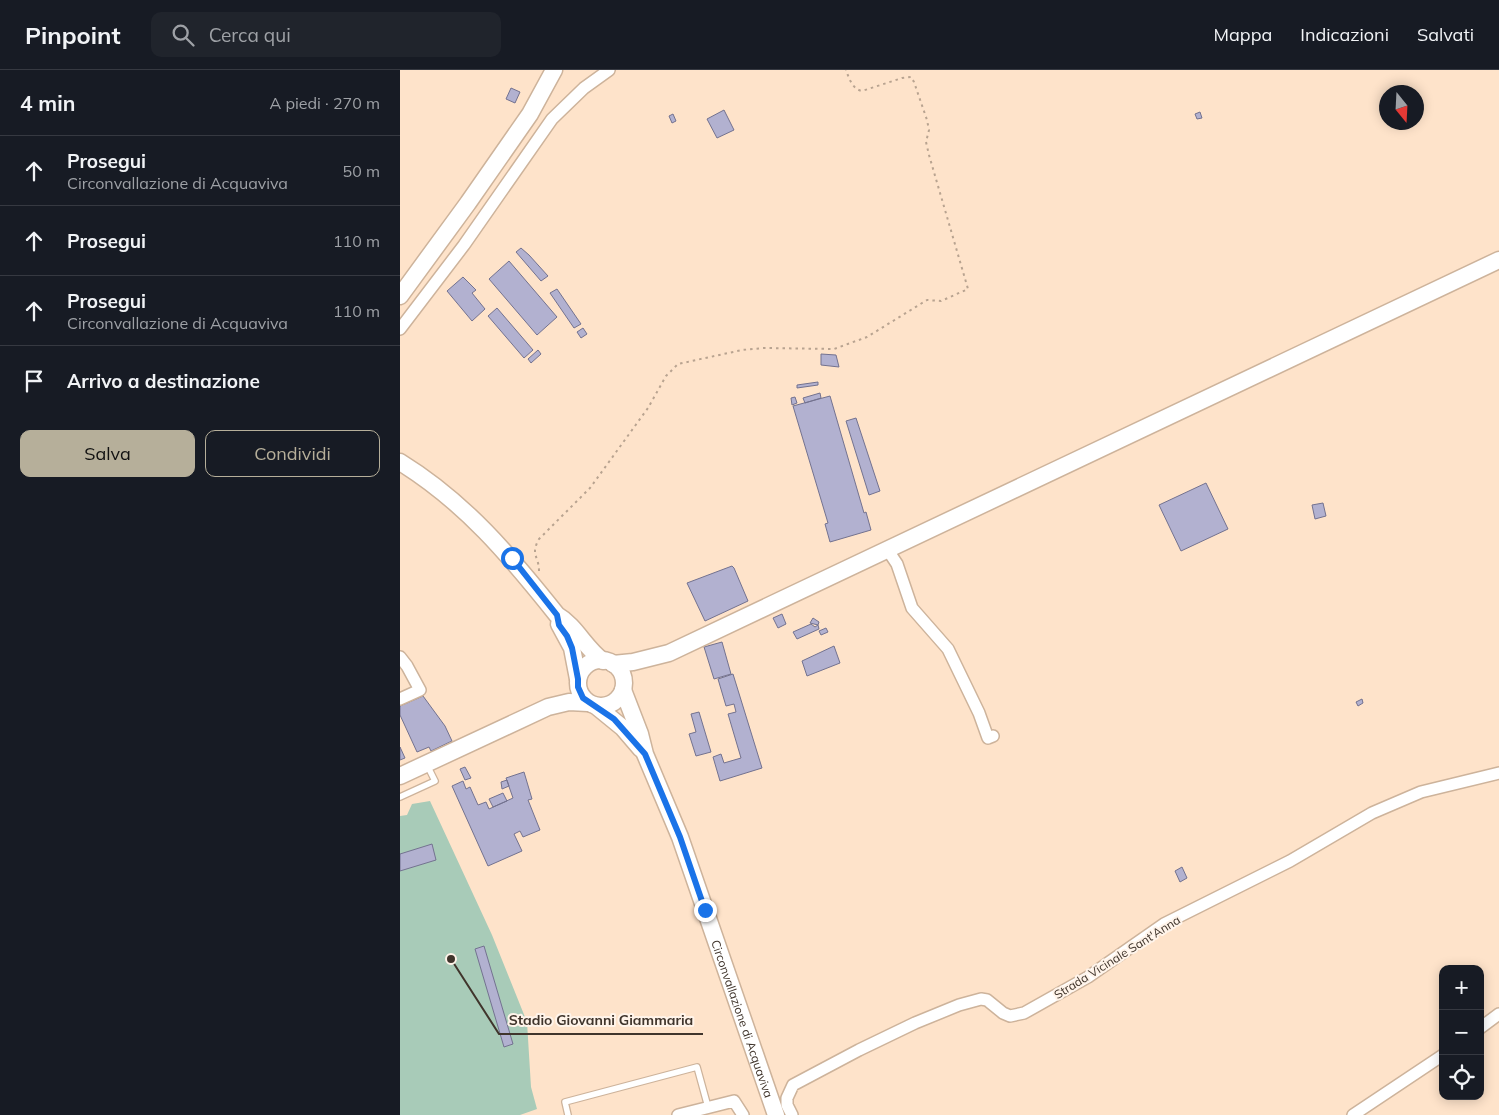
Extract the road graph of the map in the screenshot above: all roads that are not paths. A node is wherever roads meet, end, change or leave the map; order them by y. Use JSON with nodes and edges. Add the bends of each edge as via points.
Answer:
{"nodes":[{"id":1,"x":554,"y":70,"type":"edge"},
{"id":2,"x":609,"y":70,"type":"edge"},
{"id":3,"x":1499,"y":260,"type":"edge"},
{"id":4,"x":414,"y":275,"type":"junction"},
{"id":5,"x":432,"y":287,"type":"junction"},
{"id":6,"x":400,"y":296,"type":"edge"},
{"id":7,"x":400,"y":329,"type":"edge"},
{"id":8,"x":400,"y":462,"type":"edge"},
{"id":9,"x":887,"y":549,"type":"junction"},
{"id":10,"x":557,"y":615,"type":"junction"},
{"id":11,"x":669,"y":653,"type":"junction"},
{"id":12,"x":400,"y":657,"type":"edge"},
{"id":13,"x":608,"y":662,"type":"junction"},
{"id":14,"x":578,"y":680,"type":"junction"},
{"id":15,"x":623,"y":688,"type":"junction"},
{"id":16,"x":400,"y":699,"type":"edge"},
{"id":17,"x":592,"y":704,"type":"junction"},
{"id":18,"x":531,"y":715,"type":"junction"},
{"id":19,"x":993,"y":736,"type":"dead end"},
{"id":20,"x":645,"y":754,"type":"junction"},
{"id":21,"x":427,"y":764,"type":"junction"},
{"id":22,"x":1499,"y":773,"type":"edge"},
{"id":23,"x":400,"y":776,"type":"edge"},
{"id":24,"x":400,"y":797,"type":"edge"},
{"id":25,"x":1499,"y":1014,"type":"edge"},
{"id":26,"x":1484,"y":1025,"type":"edge"},
{"id":27,"x":1439,"y":1058,"type":"edge"},
{"id":28,"x":708,"y":1107,"type":"junction"},
{"id":29,"x":568,"y":1115,"type":"edge"},
{"id":30,"x":678,"y":1115,"type":"edge"},
{"id":31,"x":743,"y":1115,"type":"edge"},
{"id":32,"x":776,"y":1115,"type":"edge"},
{"id":33,"x":792,"y":1115,"type":"edge"},
{"id":34,"x":1353,"y":1115,"type":"edge"}],
"edges":[{"from":1,"to":4,"type":"main road","via":[[530,114]]},
{"from":2,"to":5,"type":"street","via":[[584,88],[552,119]]},
{"from":3,"to":9,"type":"main road"},
{"from":4,"to":5,"type":"street"},
{"from":4,"to":6,"type":"main road"},
{"from":5,"to":7,"type":"street"},
{"from":8,"to":10,"type":"main road","via":[[426,478],[470,516],[512,558]]},
{"from":9,"to":11,"type":"main road"},
{"from":9,"to":19,"type":"street","via":[[897,564],[912,608],[948,649],[988,738]]},
{"from":10,"to":13,"type":"main road","via":[[566,620],[594,654]]},
{"from":10,"to":14,"type":"main road","via":[[572,648]]},
{"from":11,"to":13,"type":"main road","via":[[634,662]]},
{"from":11,"to":15,"type":"main road","via":[[639,672]]},
{"from":12,"to":16,"type":"street","via":[[420,690]]},
{"from":13,"to":14,"type":"main road","via":[[587,665]]},
{"from":13,"to":15,"type":"main road","via":[[621,673]]},
{"from":14,"to":17,"type":"main road","via":[[580,693]]},
{"from":14,"to":18,"type":"main road","via":[[560,697]]},
{"from":15,"to":17,"type":"main road","via":[[615,701],[603,706]]},
{"from":15,"to":20,"type":"main road"},
{"from":17,"to":18,"type":"main road","via":[[569,702]]},
{"from":17,"to":20,"type":"main road","via":[[623,728]]},
{"from":18,"to":21,"type":"main road"},
{"from":20,"to":32,"type":"main road","name":"Circonvallazione di Acquaviva","via":[[680,837]]},
{"from":21,"to":23,"type":"main road"},
{"from":21,"to":24,"type":"lane","via":[[435,781]]},
{"from":22,"to":33,"type":"street","name":"Strada Vicinale Sant'Anna","via":[[1420,792],[1372,813],[1290,861],[1164,924],[1088,977],[1024,1013],[1010,1016],[987,1000],[980,999],[915,1023],[859,1050],[793,1085],[787,1098]]},
{"from":25,"to":26,"type":"street"},
{"from":27,"to":34,"type":"street"},
{"from":28,"to":29,"type":"lane","via":[[697,1066],[565,1102]]},
{"from":28,"to":30,"type":"street"},
{"from":28,"to":31,"type":"street","via":[[734,1101]]}]}
